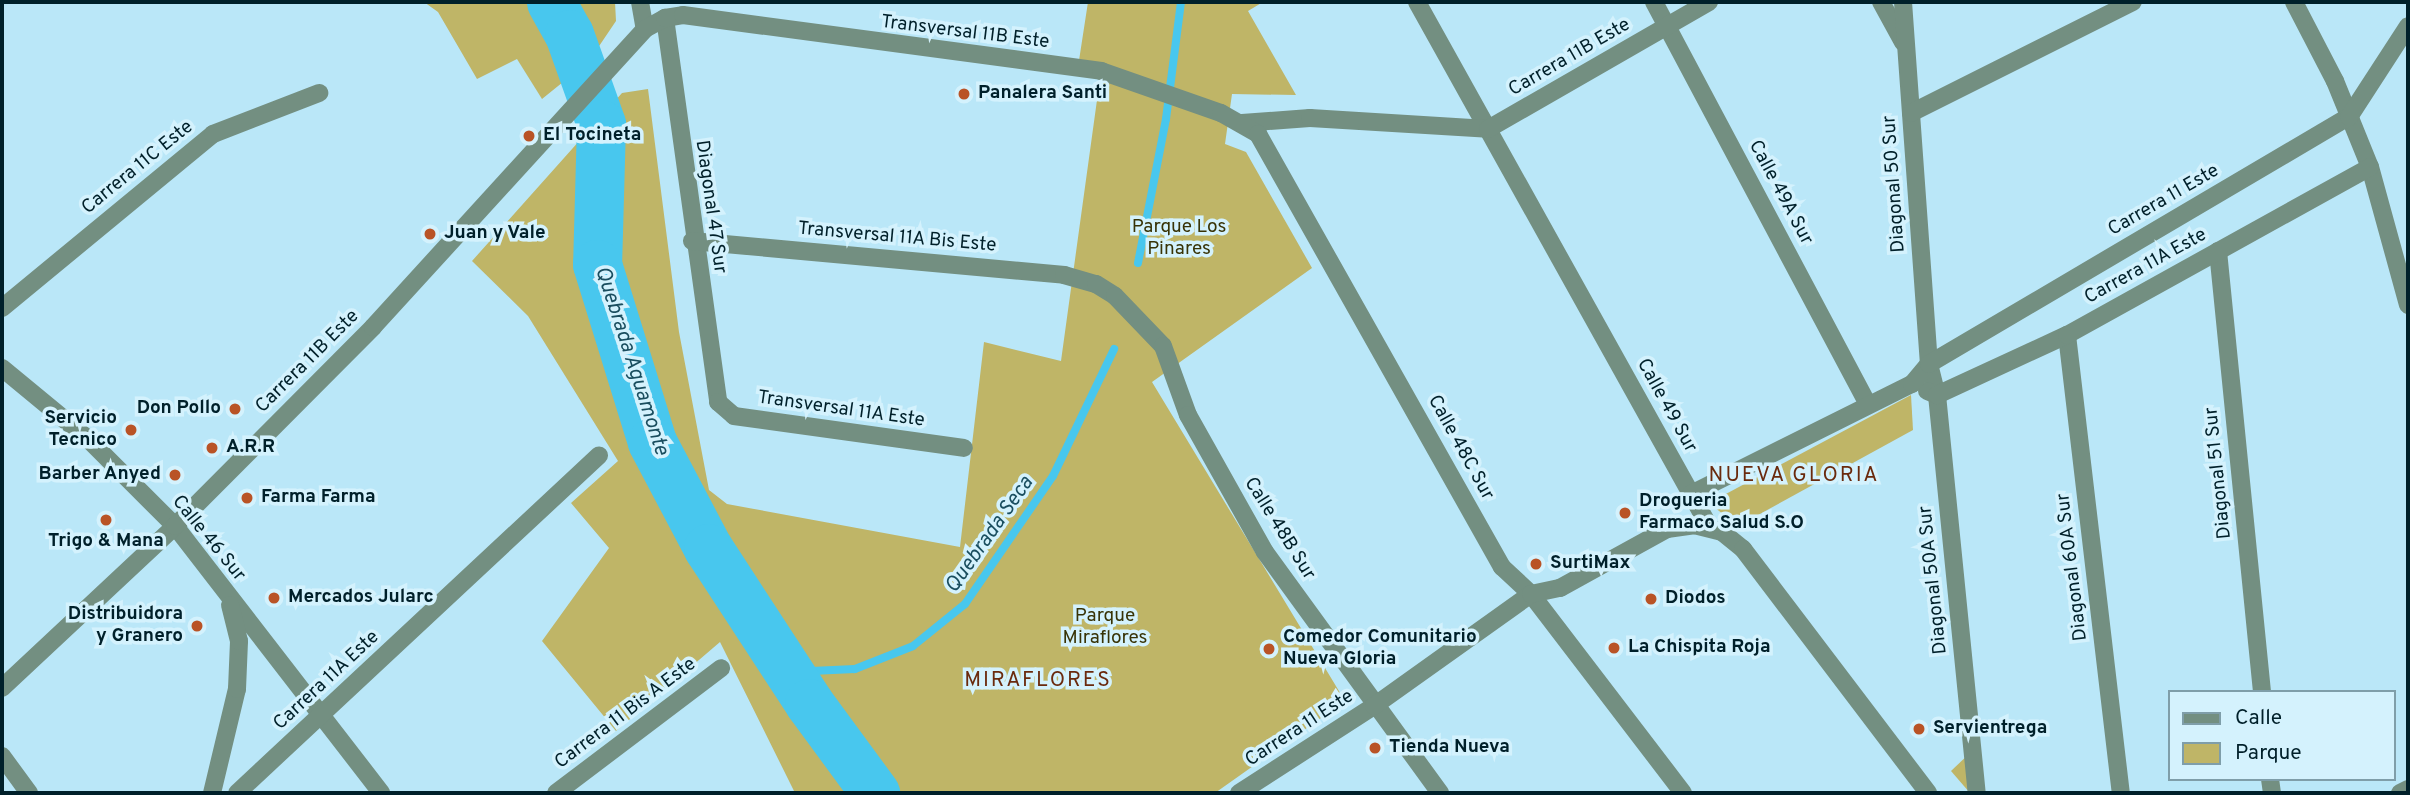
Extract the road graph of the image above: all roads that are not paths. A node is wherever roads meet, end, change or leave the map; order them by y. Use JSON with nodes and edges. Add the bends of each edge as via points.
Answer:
{"nodes":[{"id":1,"x":640,"y":2,"type":"edge"},
{"id":2,"x":1417,"y":2,"type":"edge"},
{"id":3,"x":1654,"y":2,"type":"edge"},
{"id":4,"x":1709,"y":2,"type":"edge"},
{"id":5,"x":1881,"y":2,"type":"edge"},
{"id":6,"x":1903,"y":2,"type":"edge"},
{"id":7,"x":2133,"y":2,"type":"edge"},
{"id":8,"x":2294,"y":2,"type":"edge"},
{"id":9,"x":665,"y":18,"type":"junction"},
{"id":10,"x":1668,"y":26,"type":"junction"},
{"id":11,"x":2408,"y":26,"type":"edge"},
{"id":12,"x":645,"y":29,"type":"junction"},
{"id":13,"x":1907,"y":48,"type":"junction"},
{"id":14,"x":626,"y":50,"type":"joint"},
{"id":15,"x":319,"y":93,"type":"dead end"},
{"id":16,"x":1221,"y":113,"type":"joint"},
{"id":17,"x":1911,"y":113,"type":"junction"},
{"id":18,"x":2349,"y":117,"type":"junction"},
{"id":19,"x":1242,"y":123,"type":"junction"},
{"id":20,"x":1488,"y":129,"type":"junction"},
{"id":21,"x":2370,"y":167,"type":"junction"},
{"id":22,"x":692,"y":241,"type":"junction"},
{"id":23,"x":2218,"y":251,"type":"junction"},
{"id":24,"x":1096,"y":284,"type":"joint"},
{"id":25,"x":2408,"y":305,"type":"edge"},
{"id":26,"x":2,"y":307,"type":"edge"},
{"id":27,"x":2067,"y":335,"type":"junction"},
{"id":28,"x":1929,"y":364,"type":"junction"},
{"id":29,"x":2,"y":368,"type":"edge"},
{"id":30,"x":1912,"y":384,"type":"junction"},
{"id":31,"x":1937,"y":395,"type":"junction"},
{"id":32,"x":718,"y":402,"type":"joint"},
{"id":33,"x":1868,"y":405,"type":"junction"},
{"id":34,"x":964,"y":448,"type":"dead end"},
{"id":35,"x":599,"y":456,"type":"dead end"},
{"id":36,"x":1691,"y":494,"type":"junction"},
{"id":37,"x":174,"y":526,"type":"junction"},
{"id":38,"x":1710,"y":528,"type":"junction"},
{"id":39,"x":1531,"y":594,"type":"junction"},
{"id":40,"x":226,"y":596,"type":"junction"},
{"id":41,"x":721,"y":668,"type":"dead end"},
{"id":42,"x":2,"y":688,"type":"edge"},
{"id":43,"x":2262,"y":690,"type":"edge"},
{"id":44,"x":1374,"y":706,"type":"junction"},
{"id":45,"x":320,"y":715,"type":"junction"},
{"id":46,"x":2,"y":756,"type":"edge"},
{"id":47,"x":2408,"y":789,"type":"edge"},
{"id":48,"x":1675,"y":790,"type":"edge"},
{"id":49,"x":29,"y":793,"type":"edge"},
{"id":50,"x":212,"y":793,"type":"edge"},
{"id":51,"x":237,"y":793,"type":"edge"},
{"id":52,"x":381,"y":793,"type":"edge"},
{"id":53,"x":556,"y":793,"type":"edge"},
{"id":54,"x":1239,"y":793,"type":"edge"},
{"id":55,"x":1440,"y":793,"type":"edge"},
{"id":56,"x":1928,"y":793,"type":"edge"},
{"id":57,"x":1977,"y":793,"type":"edge"},
{"id":58,"x":2121,"y":793,"type":"edge"},
{"id":59,"x":2400,"y":793,"type":"edge"}],
"edges":[{"from":1,"to":12,"type":"street"},
{"from":2,"to":20,"type":"street","name":"Calle 49 Sur"},
{"from":3,"to":10,"type":"street","name":"Calle 49A Sur"},
{"from":4,"to":10,"type":"street","name":"Carrera 11B Este"},
{"from":5,"to":13,"type":"street"},
{"from":6,"to":13,"type":"street","name":"Diagonal 50 Sur"},
{"from":7,"to":17,"type":"street"},
{"from":8,"to":18,"type":"street"},
{"from":9,"to":12,"type":"street","name":"Transversal 11B Este"},
{"from":9,"to":16,"type":"street","name":"Transversal 11B Este","via":[[700,16],[1119,75]]},
{"from":9,"to":22,"type":"street","name":"Diagonal 47 Sur"},
{"from":10,"to":20,"type":"street","name":"Carrera 11B Este"},
{"from":10,"to":33,"type":"street","name":"Calle 49A Sur"},
{"from":11,"to":18,"type":"street","name":"Carrera 11 Este"},
{"from":12,"to":14,"type":"street","name":"Transversal 11B Este"},
{"from":13,"to":17,"type":"street","name":"Diagonal 50 Sur"},
{"from":14,"to":37,"type":"street","name":"Carrera 11B Este","via":[[373,327]]},
{"from":15,"to":26,"type":"street","name":"Carrera 11C Este","via":[[213,134]]},
{"from":16,"to":19,"type":"street","name":"Calle 48C Sur"},
{"from":17,"to":28,"type":"street","name":"Diagonal 50 Sur"},
{"from":18,"to":21,"type":"street"},
{"from":18,"to":28,"type":"street","name":"Carrera 11 Este"},
{"from":19,"to":20,"type":"street","via":[[1310,118]]},
{"from":19,"to":39,"type":"street","name":"Calle 48C Sur","via":[[1268,146],[1502,567]]},
{"from":20,"to":36,"type":"street","name":"Calle 49 Sur"},
{"from":21,"to":23,"type":"street","name":"Carrera 11A Este"},
{"from":21,"to":25,"type":"street"},
{"from":22,"to":24,"type":"street","name":"Transversal 11A Bis Este","via":[[1064,275]]},
{"from":22,"to":32,"type":"street","name":"Diagonal 47 Sur"},
{"from":23,"to":27,"type":"street","name":"Carrera 11A Este"},
{"from":23,"to":43,"type":"street","name":"Diagonal 51 Sur"},
{"from":24,"to":44,"type":"street","name":"Calle 48B Sur","via":[[1133,311],[1163,346],[1188,415],[1265,552]]},
{"from":27,"to":31,"type":"street","name":"Carrera 11A Este"},
{"from":27,"to":58,"type":"street","name":"Diagonal 60A Sur"},
{"from":28,"to":30,"type":"street","name":"Carrera 11 Este"},
{"from":28,"to":31,"type":"street","name":"Diagonal 50A Sur"},
{"from":29,"to":37,"type":"street","name":"Calle 46 Sur","via":[[88,438]]},
{"from":30,"to":31,"type":"street"},
{"from":30,"to":33,"type":"street","name":"Carrera 11 Este"},
{"from":31,"to":57,"type":"street","name":"Diagonal 50A Sur"},
{"from":32,"to":34,"type":"street","name":"Transversal 11A Este","via":[[734,416]]},
{"from":33,"to":36,"type":"street","name":"Carrera 11 Este"},
{"from":35,"to":45,"type":"street","name":"Carrera 11A Este"},
{"from":36,"to":38,"type":"street","name":"Calle 49 Sur"},
{"from":37,"to":40,"type":"street","name":"Calle 46 Sur"},
{"from":37,"to":42,"type":"street","name":"Carrera 11B Este"},
{"from":38,"to":39,"type":"street","name":"Carrera 11 Este","via":[[1667,529],[1560,588]]},
{"from":38,"to":56,"type":"street","name":"Calle 49 Sur","via":[[1743,549]]},
{"from":39,"to":44,"type":"street","name":"Carrera 11 Este"},
{"from":39,"to":48,"type":"street","name":"Calle 48C Sur"},
{"from":40,"to":45,"type":"street","name":"Calle 46 Sur"},
{"from":40,"to":50,"type":"street","via":[[235,619],[239,666],[231,724]]},
{"from":41,"to":53,"type":"street","name":"Carrera 11 Bis A Este"},
{"from":44,"to":54,"type":"street","name":"Carrera 11 Este"},
{"from":44,"to":55,"type":"street","name":"Calle 48B Sur"},
{"from":45,"to":51,"type":"street","name":"Carrera 11A Este"},
{"from":45,"to":52,"type":"street","name":"Calle 46 Sur"},
{"from":46,"to":49,"type":"street"},
{"from":47,"to":59,"type":"street"}]}
